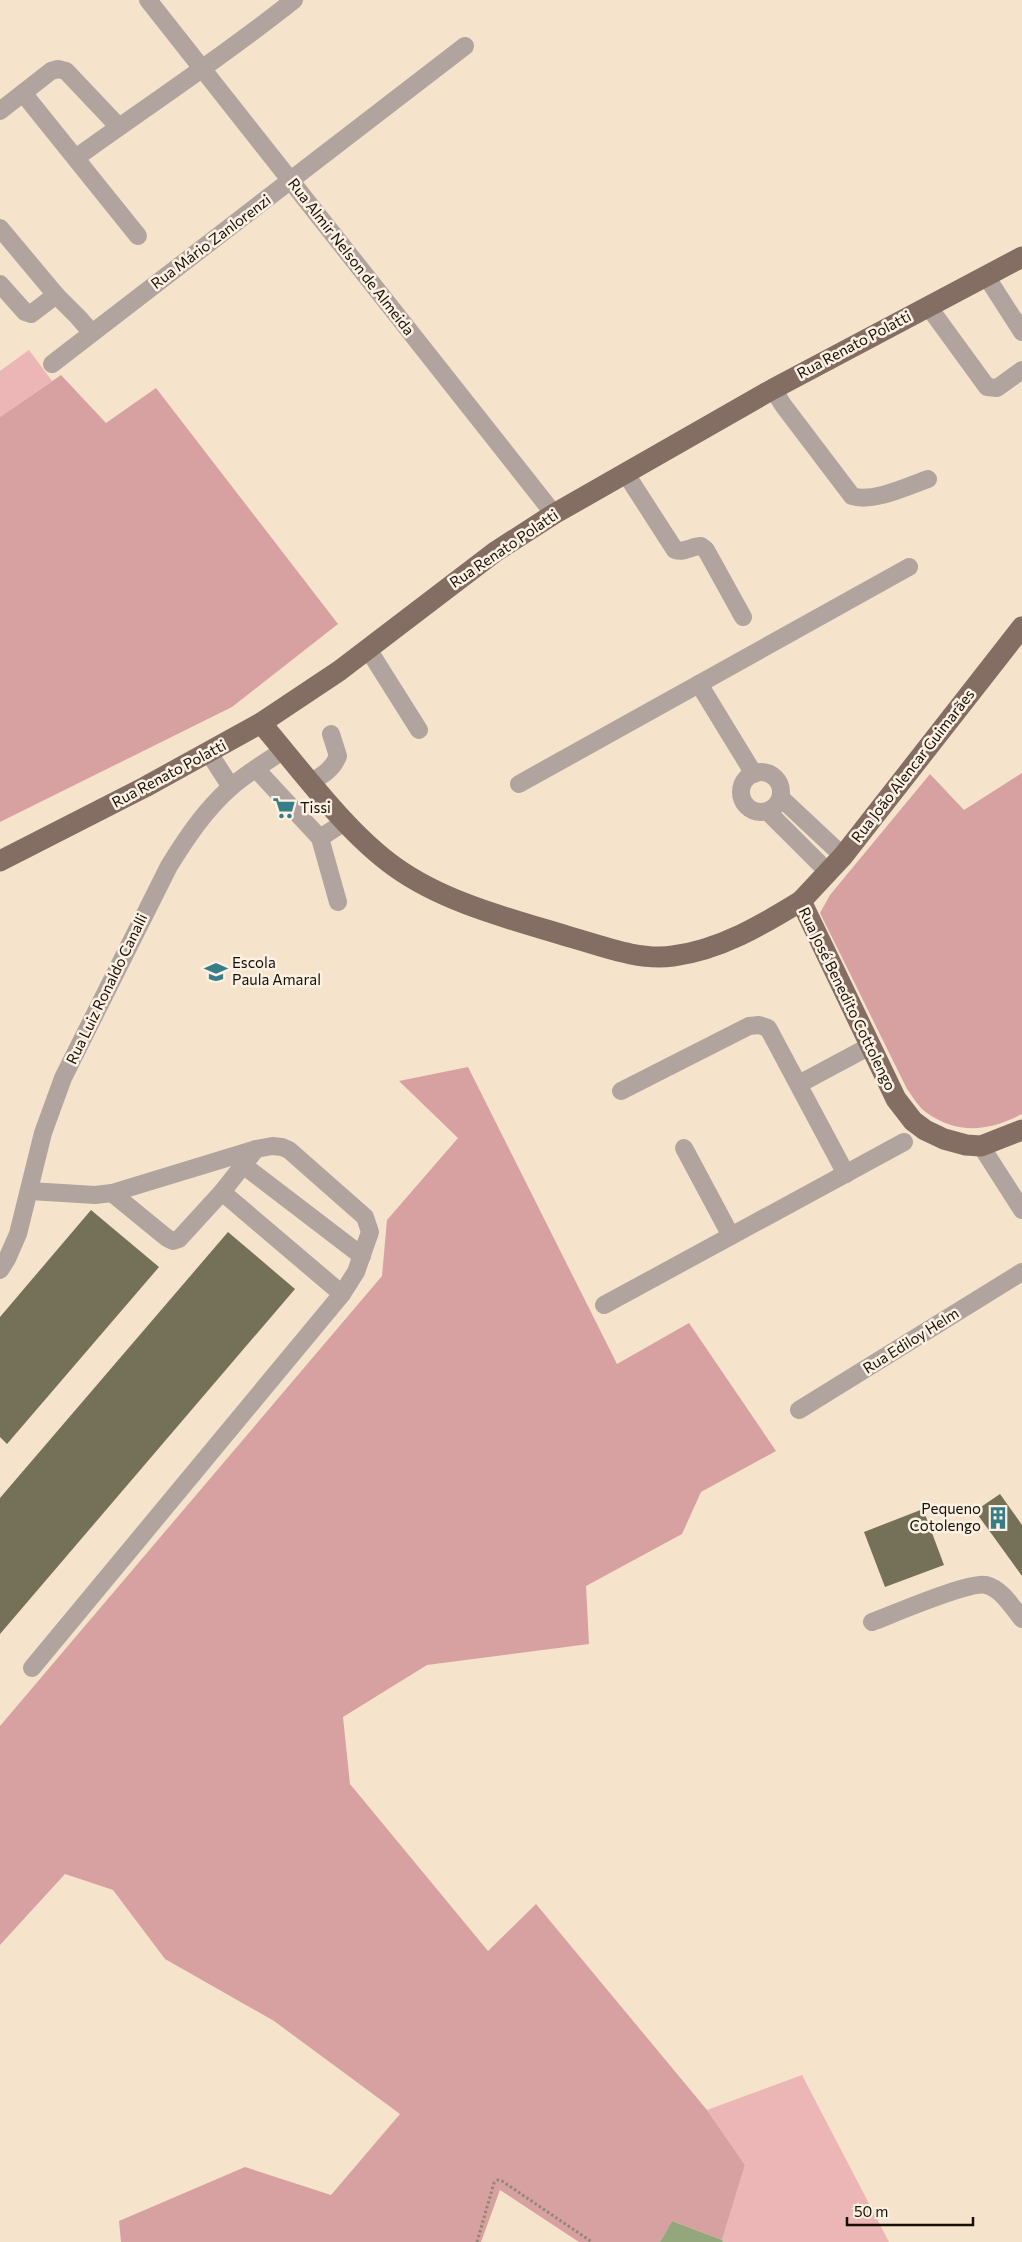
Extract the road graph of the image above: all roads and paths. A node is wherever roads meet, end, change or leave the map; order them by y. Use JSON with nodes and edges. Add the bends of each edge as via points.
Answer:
{"nodes":[{"id":1,"x":148,"y":0,"type":"edge"},
{"id":2,"x":284,"y":3,"type":"edge"},
{"id":3,"x":465,"y":46,"type":"dead end"},
{"id":4,"x":202,"y":69,"type":"junction"},
{"id":5,"x":23,"y":93,"type":"junction"},
{"id":6,"x":0,"y":111,"type":"edge"},
{"id":7,"x":119,"y":127,"type":"junction"},
{"id":8,"x":77,"y":157,"type":"junction"},
{"id":9,"x":291,"y":181,"type":"junction"},
{"id":10,"x":0,"y":228,"type":"edge"},
{"id":11,"x":138,"y":236,"type":"dead end"},
{"id":12,"x":1022,"y":257,"type":"edge"},
{"id":13,"x":986,"y":276,"type":"junction"},
{"id":14,"x":0,"y":284,"type":"edge"},
{"id":15,"x":56,"y":295,"type":"junction"},
{"id":16,"x":928,"y":306,"type":"junction"},
{"id":17,"x":1022,"y":332,"type":"edge"},
{"id":18,"x":92,"y":333,"type":"junction"},
{"id":19,"x":52,"y":364,"type":"dead end"},
{"id":20,"x":1022,"y":370,"type":"edge"},
{"id":21,"x":773,"y":389,"type":"junction"},
{"id":22,"x":626,"y":474,"type":"junction"},
{"id":23,"x":928,"y":480,"type":"dead end"},
{"id":24,"x":554,"y":514,"type":"junction"},
{"id":25,"x":909,"y":567,"type":"dead end"},
{"id":26,"x":743,"y":616,"type":"dead end"},
{"id":27,"x":1022,"y":627,"type":"edge"},
{"id":28,"x":368,"y":649,"type":"junction"},
{"id":29,"x":699,"y":684,"type":"junction"},
{"id":30,"x":262,"y":723,"type":"junction"},
{"id":31,"x":419,"y":730,"type":"dead end"},
{"id":32,"x":331,"y":734,"type":"dead end"},
{"id":33,"x":284,"y":750,"type":"junction"},
{"id":34,"x":209,"y":753,"type":"junction"},
{"id":35,"x":256,"y":769,"type":"junction"},
{"id":36,"x":754,"y":774,"type":"junction"},
{"id":37,"x":311,"y":782,"type":"junction"},
{"id":38,"x":520,"y":784,"type":"dead end"},
{"id":39,"x":231,"y":787,"type":"junction"},
{"id":40,"x":781,"y":798,"type":"junction"},
{"id":41,"x":768,"y":812,"type":"junction"},
{"id":42,"x":346,"y":822,"type":"junction"},
{"id":43,"x":320,"y":838,"type":"junction"},
{"id":44,"x":843,"y":856,"type":"junction"},
{"id":45,"x":0,"y":861,"type":"edge"},
{"id":46,"x":829,"y":873,"type":"junction"},
{"id":47,"x":801,"y":901,"type":"junction"},
{"id":48,"x":338,"y":902,"type":"dead end"},
{"id":49,"x":870,"y":1046,"type":"junction"},
{"id":50,"x":798,"y":1084,"type":"junction"},
{"id":51,"x":621,"y":1090,"type":"dead end"},
{"id":52,"x":1022,"y":1130,"type":"edge"},
{"id":53,"x":904,"y":1142,"type":"dead end"},
{"id":54,"x":981,"y":1146,"type":"junction"},
{"id":55,"x":684,"y":1148,"type":"dead end"},
{"id":56,"x":256,"y":1149,"type":"junction"},
{"id":57,"x":243,"y":1165,"type":"junction"},
{"id":58,"x":846,"y":1174,"type":"junction"},
{"id":59,"x":30,"y":1191,"type":"junction"},
{"id":60,"x":222,"y":1192,"type":"junction"},
{"id":61,"x":112,"y":1193,"type":"junction"},
{"id":62,"x":1022,"y":1210,"type":"edge"},
{"id":63,"x":731,"y":1236,"type":"junction"},
{"id":64,"x":362,"y":1256,"type":"junction"},
{"id":65,"x":0,"y":1270,"type":"edge"},
{"id":66,"x":1022,"y":1272,"type":"edge"},
{"id":67,"x":342,"y":1294,"type":"junction"},
{"id":68,"x":604,"y":1304,"type":"dead end"},
{"id":69,"x":799,"y":1410,"type":"dead end"},
{"id":70,"x":1022,"y":1619,"type":"edge"},
{"id":71,"x":872,"y":1622,"type":"dead end"},
{"id":72,"x":32,"y":1668,"type":"dead end"},
{"id":73,"x":477,"y":2242,"type":"edge"},
{"id":74,"x":592,"y":2242,"type":"edge"}],
"edges":[{"from":1,"to":4,"type":"street","name":"Rua Almir Nelson de Almeida"},
{"from":2,"to":4,"type":"street"},
{"from":3,"to":9,"type":"street","name":"Rua Mário Zanlorenzi"},
{"from":4,"to":7,"type":"street"},
{"from":4,"to":9,"type":"street","name":"Rua Almir Nelson de Almeida"},
{"from":5,"to":6,"type":"street"},
{"from":5,"to":7,"type":"street","via":[[51,72],[58,69],[66,71]]},
{"from":5,"to":8,"type":"street"},
{"from":7,"to":8,"type":"street"},
{"from":8,"to":11,"type":"street"},
{"from":9,"to":18,"type":"street","name":"Rua Mário Zanlorenzi"},
{"from":9,"to":24,"type":"street","name":"Rua Almir Nelson de Almeida"},
{"from":10,"to":15,"type":"street"},
{"from":12,"to":13,"type":"main road","name":"Rua Renato Polatti"},
{"from":13,"to":16,"type":"main road","name":"Rua Renato Polatti"},
{"from":13,"to":17,"type":"street"},
{"from":14,"to":15,"type":"street","via":[[25,312],[31,314]]},
{"from":15,"to":18,"type":"street"},
{"from":16,"to":20,"type":"street","via":[[988,387],[998,388]]},
{"from":16,"to":21,"type":"main road","name":"Rua Renato Polatti"},
{"from":18,"to":19,"type":"street","name":"Rua Mário Zanlorenzi"},
{"from":21,"to":22,"type":"main road","name":"Rua Renato Polatti"},
{"from":21,"to":23,"type":"street","via":[[852,496],[874,497]]},
{"from":22,"to":24,"type":"main road","name":"Rua Renato Polatti"},
{"from":22,"to":26,"type":"street","via":[[675,550],[679,552],[695,546],[706,550]]},
{"from":24,"to":28,"type":"main road","name":"Rua Renato Polatti","via":[[475,566]]},
{"from":25,"to":29,"type":"street"},
{"from":27,"to":44,"type":"main road","name":"Rua João Alencar Guimarães"},
{"from":28,"to":30,"type":"main road","name":"Rua Renato Polatti"},
{"from":28,"to":31,"type":"street"},
{"from":29,"to":36,"type":"street"},
{"from":29,"to":38,"type":"street"},
{"from":30,"to":33,"type":"main road","name":"Rua José Benedito Cottolengo"},
{"from":30,"to":34,"type":"main road","name":"Rua Renato Polatti"},
{"from":32,"to":37,"type":"street","via":[[338,756],[336,762],[329,771]]},
{"from":33,"to":35,"type":"street","name":"Rua Luiz Ronaldo Canalli"},
{"from":33,"to":37,"type":"main road","name":"Rua José Benedito Cottolengo"},
{"from":34,"to":39,"type":"street"},
{"from":34,"to":45,"type":"main road","name":"Rua Renato Polatti"},
{"from":35,"to":39,"type":"street","name":"Rua Luiz Ronaldo Canalli"},
{"from":35,"to":43,"type":"street"},
{"from":36,"to":40,"type":"street","via":[[761,772],[775,777],[782,790]]},
{"from":36,"to":41,"type":"street","via":[[742,784],[742,800],[753,811]]},
{"from":37,"to":42,"type":"main road","name":"Rua José Benedito Cottolengo"},
{"from":39,"to":59,"type":"street","name":"Rua Luiz Ronaldo Canalli","via":[[210,807],[189,835],[155,893],[63,1078],[43,1133]]},
{"from":40,"to":41,"type":"street"},
{"from":40,"to":44,"type":"street"},
{"from":41,"to":46,"type":"street"},
{"from":42,"to":43,"type":"street"},
{"from":42,"to":47,"type":"main road","name":"Rua José Benedito Cottolengo","via":[[387,861],[420,884],[497,914],[630,953],[671,957],[694,953],[750,930]]},
{"from":43,"to":48,"type":"street"},
{"from":44,"to":46,"type":"main road","name":"Rua João Alencar Guimarães"},
{"from":46,"to":47,"type":"main road","name":"Rua João Alencar Guimarães"},
{"from":47,"to":49,"type":"main road","name":"Rua José Benedito Cottolengo"},
{"from":49,"to":50,"type":"street"},
{"from":49,"to":54,"type":"main road","name":"Rua José Benedito Cottolengo","via":[[896,1099],[913,1122],[944,1139]]},
{"from":50,"to":51,"type":"street","via":[[773,1035],[768,1028],[759,1025],[749,1026]]},
{"from":50,"to":58,"type":"street"},
{"from":52,"to":54,"type":"main road","name":"Rua José Benedito Cottolengo"},
{"from":53,"to":58,"type":"street"},
{"from":54,"to":62,"type":"street"},
{"from":55,"to":63,"type":"street"},
{"from":56,"to":57,"type":"street"},
{"from":56,"to":61,"type":"street"},
{"from":56,"to":64,"type":"street","via":[[282,1146],[289,1150],[365,1217],[370,1232]]},
{"from":57,"to":60,"type":"street"},
{"from":57,"to":64,"type":"street"},
{"from":58,"to":63,"type":"street"},
{"from":59,"to":61,"type":"street"},
{"from":59,"to":65,"type":"street","name":"Rua Luiz Ronaldo Canalli","via":[[18,1234]]},
{"from":60,"to":61,"type":"street","via":[[174,1241]]},
{"from":60,"to":67,"type":"street"},
{"from":63,"to":68,"type":"street"},
{"from":64,"to":67,"type":"street"},
{"from":66,"to":69,"type":"street","name":"Rua Ediloy Helm"},
{"from":67,"to":72,"type":"street"},
{"from":70,"to":71,"type":"street","via":[[1001,1593],[985,1585],[951,1592]]},
{"from":73,"to":74,"type":"path","via":[[494,2184],[502,2180]]}]}
